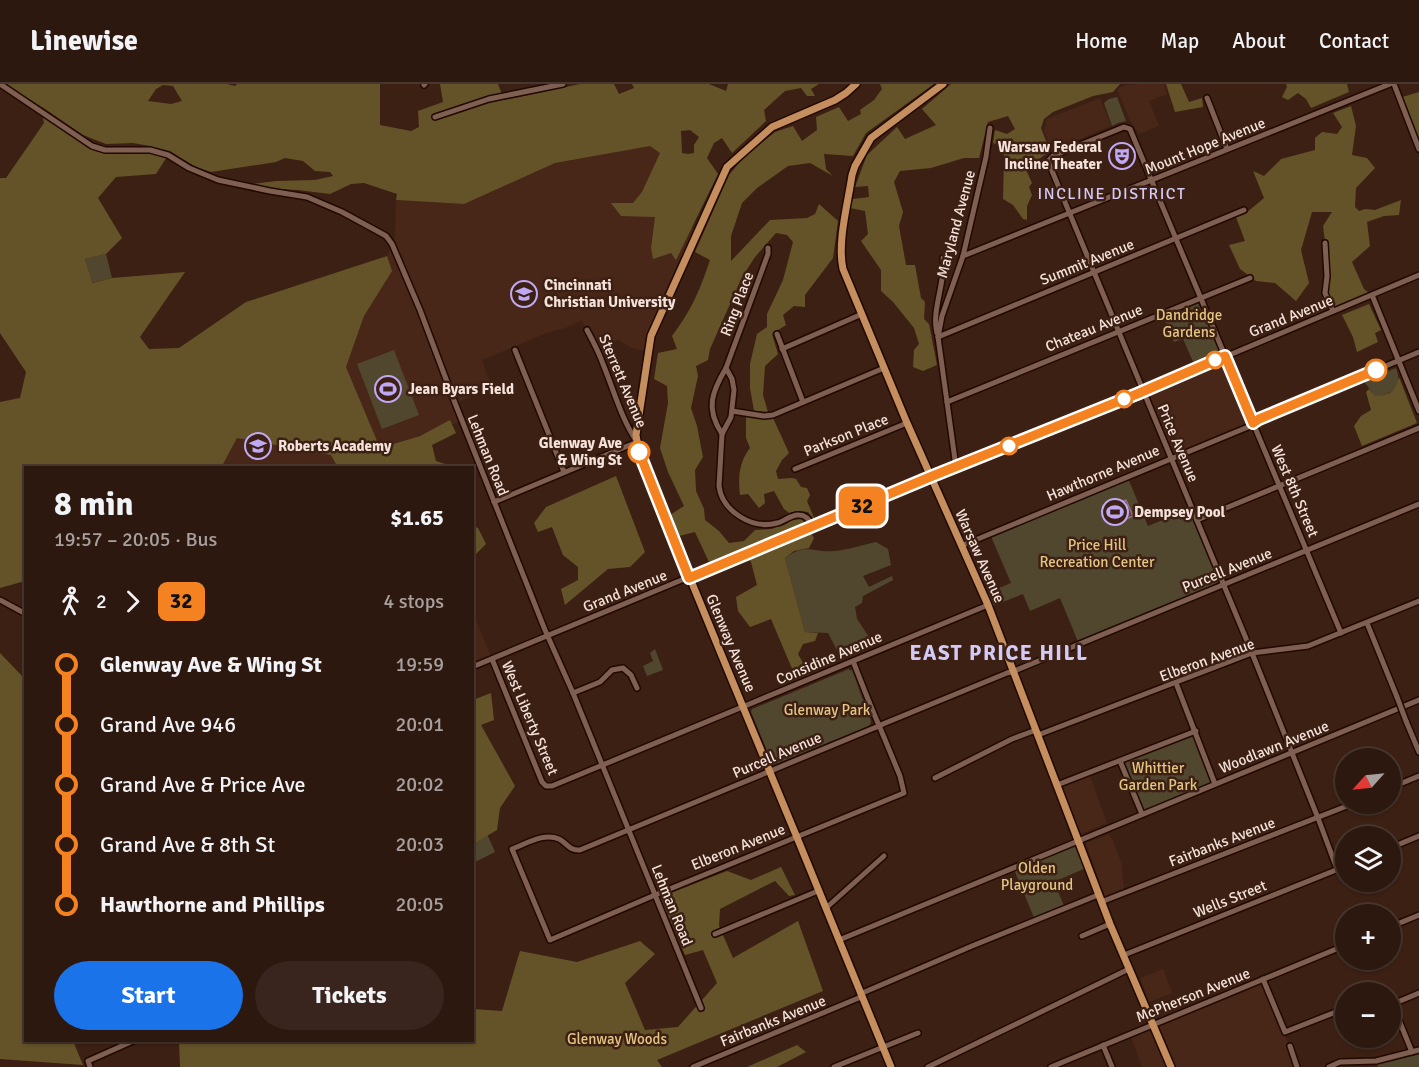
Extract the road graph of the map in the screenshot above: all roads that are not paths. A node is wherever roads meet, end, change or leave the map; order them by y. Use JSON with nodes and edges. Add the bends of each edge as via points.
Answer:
{"nodes":[{"id":1,"x":0,"y":84,"type":"edge"},
{"id":2,"x":563,"y":84,"type":"edge"},
{"id":3,"x":856,"y":84,"type":"edge"},
{"id":4,"x":943,"y":84,"type":"edge"},
{"id":5,"x":1392,"y":84,"type":"edge"},
{"id":6,"x":1207,"y":98,"type":"dead end"},
{"id":7,"x":435,"y":117,"type":"dead end"},
{"id":8,"x":990,"y":128,"type":"dead end"},
{"id":9,"x":1227,"y":149,"type":"junction"},
{"id":10,"x":1419,"y":149,"type":"edge"},
{"id":11,"x":1048,"y":161,"type":"joint"},
{"id":12,"x":1152,"y":180,"type":"junction"},
{"id":13,"x":1244,"y":210,"type":"dead end"},
{"id":14,"x":1070,"y":213,"type":"junction"},
{"id":15,"x":1176,"y":239,"type":"junction"},
{"id":16,"x":1325,"y":243,"type":"dead end"},
{"id":17,"x":768,"y":248,"type":"dead end"},
{"id":18,"x":963,"y":256,"type":"junction"},
{"id":19,"x":944,"y":258,"type":"dead end"},
{"id":20,"x":1094,"y":272,"type":"junction"},
{"id":21,"x":1419,"y":275,"type":"edge"},
{"id":22,"x":1251,"y":278,"type":"dead end"},
{"id":23,"x":1372,"y":296,"type":"junction"},
{"id":24,"x":1200,"y":297,"type":"junction"},
{"id":25,"x":1333,"y":311,"type":"junction"},
{"id":26,"x":862,"y":314,"type":"junction"},
{"id":27,"x":587,"y":330,"type":"dead end"},
{"id":28,"x":1118,"y":332,"type":"junction"},
{"id":29,"x":777,"y":334,"type":"dead end"},
{"id":30,"x":939,"y":337,"type":"junction"},
{"id":31,"x":782,"y":349,"type":"junction"},
{"id":32,"x":515,"y":350,"type":"dead end"},
{"id":33,"x":1419,"y":352,"type":"edge"},
{"id":34,"x":1225,"y":356,"type":"junction"},
{"id":35,"x":1399,"y":360,"type":"junction"},
{"id":36,"x":726,"y":368,"type":"junction"},
{"id":37,"x":884,"y":368,"type":"junction"},
{"id":38,"x":1144,"y":391,"type":"junction"},
{"id":39,"x":803,"y":402,"type":"junction"},
{"id":40,"x":947,"y":402,"type":"junction"},
{"id":41,"x":732,"y":411,"type":"junction"},
{"id":42,"x":1419,"y":411,"type":"edge"},
{"id":43,"x":907,"y":423,"type":"junction"},
{"id":44,"x":1253,"y":423,"type":"junction"},
{"id":45,"x":1419,"y":428,"type":"edge"},
{"id":46,"x":722,"y":434,"type":"junction"},
{"id":47,"x":637,"y":442,"type":"junction"},
{"id":48,"x":1172,"y":458,"type":"junction"},
{"id":49,"x":956,"y":467,"type":"junction"},
{"id":50,"x":795,"y":469,"type":"dead end"},
{"id":51,"x":564,"y":472,"type":"junction"},
{"id":52,"x":930,"y":477,"type":"junction"},
{"id":53,"x":1280,"y":486,"type":"junction"},
{"id":54,"x":494,"y":502,"type":"junction"},
{"id":55,"x":1419,"y":504,"type":"edge"},
{"id":56,"x":1197,"y":520,"type":"junction"},
{"id":57,"x":813,"y":526,"type":"junction"},
{"id":58,"x":961,"y":546,"type":"junction"},
{"id":59,"x":1306,"y":550,"type":"junction"},
{"id":60,"x":689,"y":578,"type":"junction"},
{"id":61,"x":1223,"y":584,"type":"junction"},
{"id":62,"x":0,"y":600,"type":"edge"},
{"id":63,"x":1419,"y":601,"type":"edge"},
{"id":64,"x":988,"y":604,"type":"junction"},
{"id":65,"x":24,"y":613,"type":"edge"},
{"id":66,"x":1367,"y":623,"type":"junction"},
{"id":67,"x":1341,"y":633,"type":"junction"},
{"id":68,"x":548,"y":636,"type":"junction"},
{"id":69,"x":1252,"y":653,"type":"junction"},
{"id":70,"x":492,"y":659,"type":"junction"},
{"id":71,"x":853,"y":662,"type":"junction"},
{"id":72,"x":474,"y":666,"type":"edge"},
{"id":73,"x":1014,"y":672,"type":"junction"},
{"id":74,"x":1176,"y":683,"type":"junction"},
{"id":75,"x":637,"y":688,"type":"dead end"},
{"id":76,"x":573,"y":693,"type":"junction"},
{"id":77,"x":1419,"y":700,"type":"edge"},
{"id":78,"x":743,"y":707,"type":"junction"},
{"id":79,"x":879,"y":726,"type":"junction"},
{"id":80,"x":1196,"y":732,"type":"junction"},
{"id":81,"x":1037,"y":733,"type":"junction"},
{"id":82,"x":1419,"y":752,"type":"edge"},
{"id":83,"x":1292,"y":753,"type":"junction"},
{"id":84,"x":1120,"y":761,"type":"junction"},
{"id":85,"x":602,"y":765,"type":"junction"},
{"id":86,"x":769,"y":771,"type":"junction"},
{"id":87,"x":1419,"y":776,"type":"edge"},
{"id":88,"x":934,"y":778,"type":"dead end"},
{"id":89,"x":1401,"y":783,"type":"edge"},
{"id":90,"x":1215,"y":784,"type":"junction"},
{"id":91,"x":1057,"y":785,"type":"junction"},
{"id":92,"x":546,"y":786,"type":"joint"},
{"id":93,"x":1335,"y":811,"type":"edge"},
{"id":94,"x":1142,"y":814,"type":"junction"},
{"id":95,"x":1318,"y":818,"type":"junction"},
{"id":96,"x":628,"y":830,"type":"junction"},
{"id":97,"x":797,"y":836,"type":"junction"},
{"id":98,"x":1419,"y":836,"type":"edge"},
{"id":99,"x":1078,"y":840,"type":"junction"},
{"id":100,"x":1401,"y":843,"type":"edge"},
{"id":101,"x":884,"y":856,"type":"dead end"},
{"id":102,"x":1335,"y":864,"type":"edge"},
{"id":103,"x":1335,"y":870,"type":"edge"},
{"id":104,"x":818,"y":891,"type":"junction"},
{"id":105,"x":655,"y":895,"type":"junction"},
{"id":106,"x":1100,"y":899,"type":"junction"},
{"id":107,"x":826,"y":908,"type":"junction"},
{"id":108,"x":1419,"y":915,"type":"edge"},
{"id":109,"x":1401,"y":922,"type":"edge"},
{"id":110,"x":1110,"y":924,"type":"junction"},
{"id":111,"x":715,"y":934,"type":"dead end"},
{"id":112,"x":1082,"y":936,"type":"dead end"},
{"id":113,"x":549,"y":940,"type":"joint"},
{"id":114,"x":839,"y":940,"type":"junction"},
{"id":115,"x":1335,"y":950,"type":"edge"},
{"id":116,"x":1124,"y":955,"type":"junction"},
{"id":117,"x":1130,"y":969,"type":"junction"},
{"id":118,"x":1263,"y":979,"type":"junction"},
{"id":119,"x":1419,"y":993,"type":"edge"},
{"id":120,"x":861,"y":996,"type":"junction"},
{"id":121,"x":1401,"y":998,"type":"edge"},
{"id":122,"x":701,"y":1008,"type":"dead end"},
{"id":123,"x":1335,"y":1012,"type":"edge"},
{"id":124,"x":1401,"y":1024,"type":"edge"},
{"id":125,"x":1153,"y":1025,"type":"junction"},
{"id":126,"x":918,"y":1033,"type":"dead end"},
{"id":127,"x":131,"y":1042,"type":"edge"},
{"id":128,"x":1103,"y":1046,"type":"junction"},
{"id":129,"x":1290,"y":1046,"type":"dead end"},
{"id":130,"x":883,"y":1047,"type":"junction"},
{"id":131,"x":1419,"y":1050,"type":"edge"},
{"id":132,"x":1412,"y":1052,"type":"junction"},
{"id":133,"x":89,"y":1064,"type":"edge"},
{"id":134,"x":1341,"y":1065,"type":"edge"},
{"id":135,"x":1054,"y":1066,"type":"edge"},
{"id":136,"x":693,"y":1067,"type":"edge"},
{"id":137,"x":834,"y":1067,"type":"edge"},
{"id":138,"x":891,"y":1067,"type":"edge"},
{"id":139,"x":928,"y":1067,"type":"edge"},
{"id":140,"x":1112,"y":1067,"type":"edge"},
{"id":141,"x":1171,"y":1067,"type":"edge"},
{"id":142,"x":1297,"y":1067,"type":"edge"},
{"id":143,"x":1329,"y":1067,"type":"edge"}],
"edges":[{"from":1,"to":54,"type":"street","name":"Lehman Road","via":[[92,146],[105,150],[150,150],[218,180],[307,196],[386,236],[405,272]]},
{"from":2,"to":7,"type":"street","via":[[489,99]]},
{"from":3,"to":47,"type":"main road","name":"Glenway Avenue","via":[[835,100],[772,127],[727,167],[651,336]]},
{"from":4,"to":26,"type":"main road","name":"Warsaw Avenue","via":[[871,138],[855,165],[841,258]]},
{"from":5,"to":9,"type":"street","name":"Mount Hope Avenue"},
{"from":5,"to":10,"type":"street"},
{"from":6,"to":9,"type":"street"},
{"from":8,"to":18,"type":"street","name":"Maryland Avenue"},
{"from":9,"to":12,"type":"street","name":"Mount Hope Avenue"},
{"from":11,"to":12,"type":"street","name":"West 8th Street","via":[[1128,127]]},
{"from":11,"to":14,"type":"street","name":"Price Avenue"},
{"from":12,"to":14,"type":"street","name":"Mount Hope Avenue"},
{"from":12,"to":15,"type":"street","name":"West 8th Street"},
{"from":13,"to":15,"type":"street","name":"Summit Avenue"},
{"from":14,"to":18,"type":"street","name":"Mount Hope Avenue"},
{"from":14,"to":20,"type":"street","name":"Price Avenue"},
{"from":15,"to":20,"type":"street","name":"Summit Avenue"},
{"from":15,"to":24,"type":"street","name":"West 8th Street"},
{"from":16,"to":25,"type":"street","via":[[1324,293]]},
{"from":17,"to":36,"type":"street","name":"Ring Place"},
{"from":18,"to":30,"type":"street","name":"Maryland Avenue","via":[[942,316]]},
{"from":19,"to":30,"type":"street","via":[[935,322]]},
{"from":20,"to":28,"type":"street","name":"Price Avenue"},
{"from":20,"to":30,"type":"street","name":"Summit Avenue"},
{"from":21,"to":23,"type":"street","name":"Grand Avenue"},
{"from":22,"to":24,"type":"street","name":"Chateau Avenue"},
{"from":23,"to":25,"type":"street","name":"Grand Avenue"},
{"from":23,"to":35,"type":"street"},
{"from":24,"to":28,"type":"street","name":"Chateau Avenue"},
{"from":24,"to":34,"type":"street","name":"West 8th Street"},
{"from":25,"to":34,"type":"street","name":"Grand Avenue"},
{"from":26,"to":31,"type":"street"},
{"from":26,"to":37,"type":"main road","name":"Warsaw Avenue"},
{"from":27,"to":47,"type":"street","name":"Sterrett Avenue"},
{"from":28,"to":38,"type":"street","name":"Price Avenue"},
{"from":28,"to":40,"type":"street","name":"Chateau Avenue"},
{"from":29,"to":31,"type":"street"},
{"from":30,"to":40,"type":"street","name":"Maryland Avenue"},
{"from":31,"to":39,"type":"street"},
{"from":32,"to":51,"type":"street"},
{"from":33,"to":35,"type":"street","name":"Hawthorne Avenue"},
{"from":34,"to":38,"type":"street","name":"Grand Avenue"},
{"from":34,"to":44,"type":"street","name":"West 8th Street"},
{"from":35,"to":42,"type":"street"},
{"from":35,"to":44,"type":"street","name":"Hawthorne Avenue"},
{"from":36,"to":41,"type":"street","name":"Ring Place","via":[[734,386]]},
{"from":36,"to":46,"type":"street","name":"Ring Place","via":[[712,398]]},
{"from":37,"to":39,"type":"street"},
{"from":37,"to":43,"type":"main road","name":"Warsaw Avenue"},
{"from":38,"to":48,"type":"street","name":"Price Avenue"},
{"from":38,"to":49,"type":"street","name":"Grand Avenue"},
{"from":39,"to":41,"type":"street","via":[[768,416]]},
{"from":40,"to":49,"type":"street","name":"Maryland Avenue"},
{"from":41,"to":46,"type":"street","name":"Ring Place"},
{"from":43,"to":50,"type":"street","name":"Parkson Place"},
{"from":43,"to":52,"type":"main road","name":"Warsaw Avenue"},
{"from":44,"to":48,"type":"street","name":"Hawthorne Avenue"},
{"from":44,"to":53,"type":"street","name":"West 8th Street"},
{"from":45,"to":53,"type":"street"},
{"from":46,"to":57,"type":"street","name":"Ring Place","via":[[719,486],[729,509],[765,524],[800,514]]},
{"from":47,"to":51,"type":"street"},
{"from":47,"to":60,"type":"main road","name":"Glenway Avenue"},
{"from":48,"to":56,"type":"street","name":"Price Avenue"},
{"from":48,"to":58,"type":"street","name":"Hawthorne Avenue"},
{"from":49,"to":52,"type":"street","name":"Grand Avenue"},
{"from":51,"to":54,"type":"street"},
{"from":52,"to":57,"type":"street","name":"Grand Avenue"},
{"from":52,"to":58,"type":"main road","name":"Warsaw Avenue"},
{"from":53,"to":56,"type":"street"},
{"from":53,"to":59,"type":"street","name":"West 8th Street"},
{"from":54,"to":68,"type":"street","name":"Lehman Road"},
{"from":55,"to":59,"type":"street","name":"Purcell Avenue"},
{"from":56,"to":61,"type":"street","name":"Price Avenue"},
{"from":57,"to":60,"type":"street","name":"Grand Avenue"},
{"from":58,"to":64,"type":"main road","name":"Warsaw Avenue"},
{"from":59,"to":61,"type":"street","name":"Purcell Avenue"},
{"from":59,"to":67,"type":"street","name":"West 8th Street"},
{"from":60,"to":68,"type":"street","name":"Grand Avenue"},
{"from":60,"to":78,"type":"main road","name":"Glenway Avenue"},
{"from":61,"to":69,"type":"street","name":"Price Avenue"},
{"from":61,"to":73,"type":"street","name":"Purcell Avenue"},
{"from":62,"to":65,"type":"street"},
{"from":63,"to":66,"type":"street","name":"Elberon Avenue"},
{"from":64,"to":71,"type":"street","name":"Considine Avenue"},
{"from":64,"to":73,"type":"main road","name":"Warsaw Avenue"},
{"from":66,"to":67,"type":"street","name":"Elberon Avenue"},
{"from":66,"to":82,"type":"street","bridge":true},
{"from":67,"to":69,"type":"street","name":"Elberon Avenue","via":[[1308,646]]},
{"from":68,"to":70,"type":"street","name":"Grand Avenue"},
{"from":68,"to":76,"type":"street","name":"Lehman Road"},
{"from":69,"to":74,"type":"street","name":"Elberon Avenue"},
{"from":69,"to":83,"type":"street","name":"Price Avenue"},
{"from":70,"to":72,"type":"street","name":"Grand Avenue"},
{"from":70,"to":92,"type":"street","name":"West Liberty Street"},
{"from":71,"to":78,"type":"street","name":"Considine Avenue"},
{"from":71,"to":79,"type":"street"},
{"from":73,"to":79,"type":"street","name":"Purcell Avenue"},
{"from":73,"to":81,"type":"main road","name":"Warsaw Avenue"},
{"from":74,"to":80,"type":"street"},
{"from":74,"to":81,"type":"street","name":"Elberon Avenue"},
{"from":75,"to":76,"type":"street","via":[[623,668],[612,670],[600,682]]},
{"from":76,"to":85,"type":"street","name":"Lehman Road"},
{"from":77,"to":83,"type":"street","name":"Woodlawn Avenue"},
{"from":78,"to":85,"type":"street","name":"Considine Avenue"},
{"from":78,"to":86,"type":"main road","name":"Glenway Avenue"},
{"from":79,"to":86,"type":"street","name":"Purcell Avenue"},
{"from":79,"to":97,"type":"street","name":"Elberon Avenue","via":[[904,793]]},
{"from":80,"to":84,"type":"street"},
{"from":80,"to":90,"type":"street"},
{"from":81,"to":88,"type":"street","name":"Elberon Avenue","via":[[1012,739]]},
{"from":81,"to":91,"type":"main road","name":"Warsaw Avenue"},
{"from":83,"to":90,"type":"street","name":"Woodlawn Avenue"},
{"from":83,"to":95,"type":"street","name":"Price Avenue"},
{"from":84,"to":91,"type":"street"},
{"from":84,"to":94,"type":"street"},
{"from":85,"to":92,"type":"street","name":"Considine Avenue"},
{"from":85,"to":96,"type":"street","name":"Lehman Road"},
{"from":86,"to":96,"type":"street","name":"Purcell Avenue"},
{"from":86,"to":97,"type":"main road","name":"Glenway Avenue"},
{"from":87,"to":89,"type":"street"},
{"from":90,"to":94,"type":"street","name":"Woodlawn Avenue"},
{"from":91,"to":99,"type":"main road","name":"Warsaw Avenue"},
{"from":93,"to":95,"type":"street","name":"Fairbanks Avenue"},
{"from":94,"to":99,"type":"street","name":"Woodlawn Avenue"},
{"from":95,"to":102,"type":"street","name":"Price Avenue"},
{"from":95,"to":106,"type":"street","name":"Fairbanks Avenue"},
{"from":96,"to":105,"type":"street","name":"Lehman Road"},
{"from":96,"to":113,"type":"street","name":"Purcell Avenue","via":[[577,850],[548,836],[512,849]]},
{"from":97,"to":104,"type":"main road","name":"Glenway Avenue"},
{"from":97,"to":105,"type":"street","name":"Elberon Avenue"},
{"from":98,"to":100,"type":"street"},
{"from":99,"to":106,"type":"main road","name":"Warsaw Avenue"},
{"from":99,"to":114,"type":"street","name":"Woodlawn Avenue"},
{"from":101,"to":107,"type":"street"},
{"from":103,"to":116,"type":"street","name":"Wells Street"},
{"from":104,"to":107,"type":"main road","name":"Glenway Avenue"},
{"from":104,"to":111,"type":"street"},
{"from":105,"to":113,"type":"street","name":"Elberon Avenue"},
{"from":105,"to":122,"type":"street","name":"Lehman Road"},
{"from":106,"to":110,"type":"main road","name":"Warsaw Avenue"},
{"from":106,"to":120,"type":"street","name":"Fairbanks Avenue","via":[[972,946]]},
{"from":107,"to":114,"type":"main road","name":"Glenway Avenue"},
{"from":108,"to":109,"type":"street"},
{"from":110,"to":112,"type":"street"},
{"from":110,"to":116,"type":"main road","name":"Warsaw Avenue"},
{"from":114,"to":120,"type":"main road","name":"Glenway Avenue"},
{"from":115,"to":118,"type":"street","name":"McPherson Avenue"},
{"from":116,"to":117,"type":"main road","name":"Warsaw Avenue"},
{"from":117,"to":125,"type":"main road","name":"Warsaw Avenue"},
{"from":117,"to":139,"type":"street"},
{"from":118,"to":123,"type":"street","via":[[1285,1032]]},
{"from":118,"to":125,"type":"street","name":"McPherson Avenue"},
{"from":119,"to":121,"type":"street"},
{"from":120,"to":130,"type":"main road","name":"Glenway Avenue"},
{"from":120,"to":136,"type":"street","name":"Fairbanks Avenue"},
{"from":124,"to":132,"type":"street"},
{"from":125,"to":128,"type":"street","name":"McPherson Avenue"},
{"from":125,"to":141,"type":"main road","name":"Warsaw Avenue"},
{"from":126,"to":130,"type":"street"},
{"from":127,"to":133,"type":"street"},
{"from":128,"to":135,"type":"street","name":"McPherson Avenue"},
{"from":128,"to":140,"type":"street"},
{"from":129,"to":142,"type":"street"},
{"from":130,"to":137,"type":"street"},
{"from":130,"to":138,"type":"main road","name":"Glenway Avenue"},
{"from":131,"to":132,"type":"street"},
{"from":132,"to":134,"type":"street"},
{"from":134,"to":143,"type":"street"}]}
